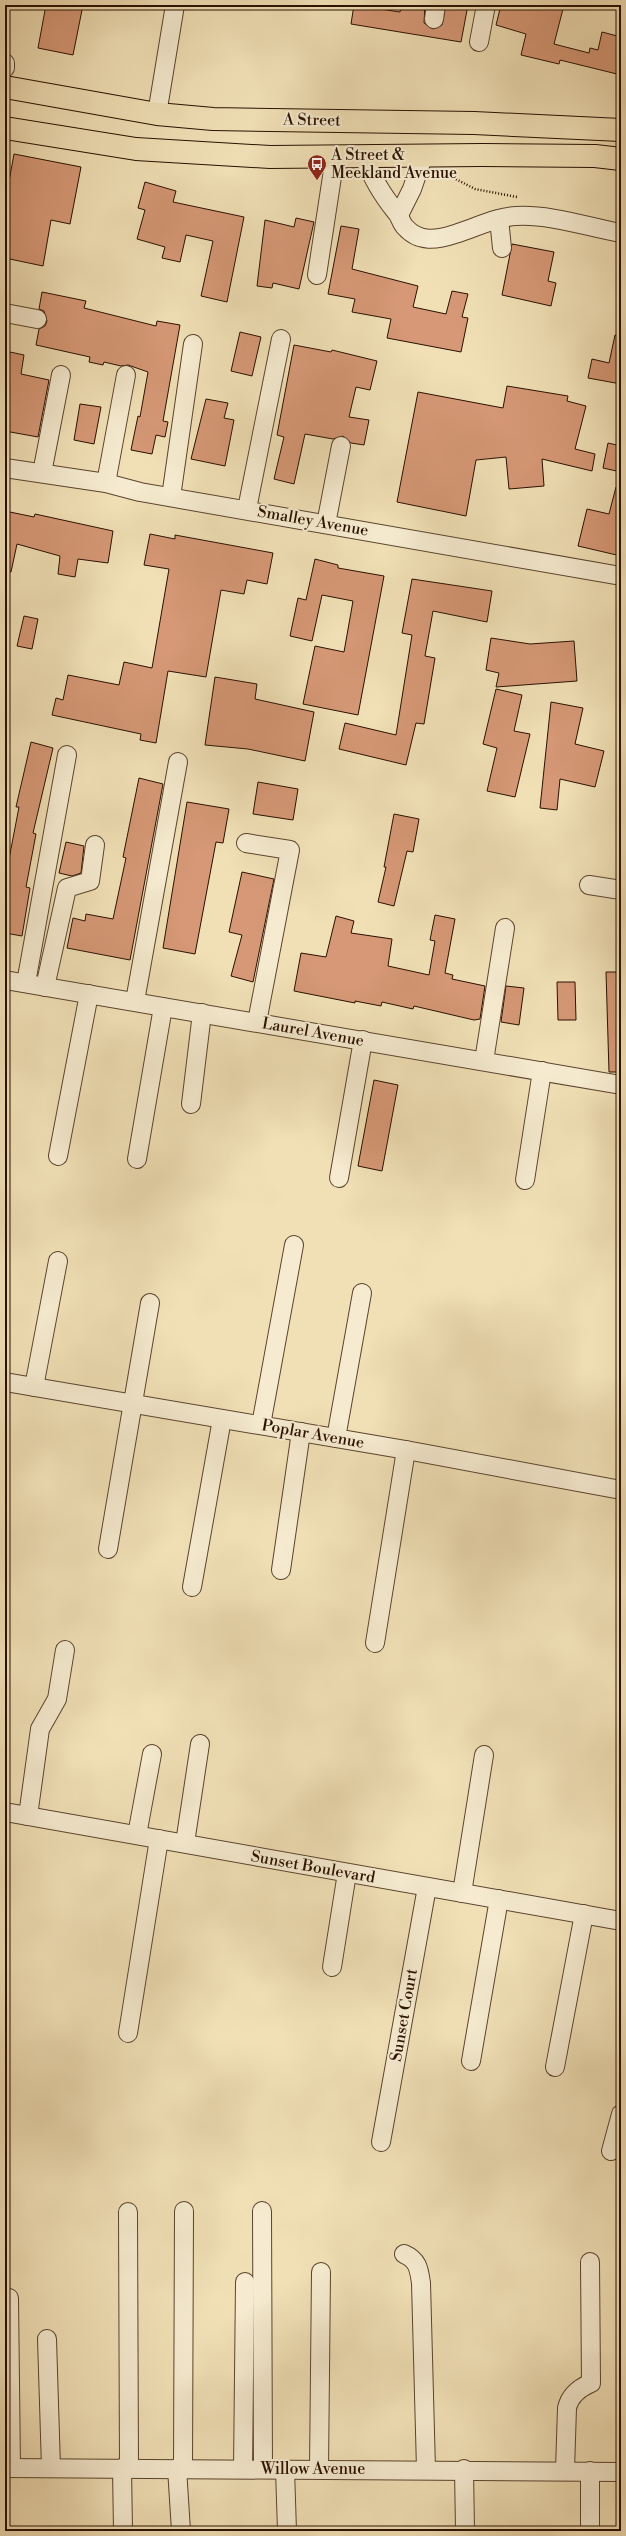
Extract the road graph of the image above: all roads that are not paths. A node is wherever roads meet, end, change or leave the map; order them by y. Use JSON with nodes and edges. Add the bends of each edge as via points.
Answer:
{"nodes":[{"id":1,"x":176,"y":5,"type":"edge"},
{"id":2,"x":486,"y":5,"type":"edge"},
{"id":3,"x":479,"y":42,"type":"dead end"},
{"id":4,"x":5,"y":63,"type":"edge"},
{"id":5,"x":5,"y":68,"type":"edge"},
{"id":6,"x":5,"y":87,"type":"edge"},
{"id":7,"x":157,"y":114,"type":"junction"},
{"id":8,"x":5,"y":128,"type":"edge"},
{"id":9,"x":621,"y":130,"type":"edge"},
{"id":10,"x":335,"y":157,"type":"junction"},
{"id":11,"x":364,"y":157,"type":"junction"},
{"id":12,"x":423,"y":157,"type":"junction"},
{"id":13,"x":621,"y":159,"type":"edge"},
{"id":14,"x":399,"y":215,"type":"junction"},
{"id":15,"x":499,"y":219,"type":"junction"},
{"id":16,"x":621,"y":233,"type":"edge"},
{"id":17,"x":502,"y":248,"type":"dead end"},
{"id":18,"x":317,"y":275,"type":"dead end"},
{"id":19,"x":5,"y":313,"type":"edge"},
{"id":20,"x":37,"y":319,"type":"dead end"},
{"id":21,"x":281,"y":339,"type":"dead end"},
{"id":22,"x":193,"y":344,"type":"dead end"},
{"id":23,"x":61,"y":375,"type":"dead end"},
{"id":24,"x":126,"y":375,"type":"dead end"},
{"id":25,"x":341,"y":446,"type":"dead end"},
{"id":26,"x":5,"y":468,"type":"edge"},
{"id":27,"x":42,"y":473,"type":"junction"},
{"id":28,"x":106,"y":483,"type":"junction"},
{"id":29,"x":171,"y":497,"type":"junction"},
{"id":30,"x":247,"y":509,"type":"junction"},
{"id":31,"x":326,"y":524,"type":"junction"},
{"id":32,"x":621,"y":576,"type":"edge"},
{"id":33,"x":67,"y":755,"type":"dead end"},
{"id":34,"x":178,"y":762,"type":"dead end"},
{"id":35,"x":246,"y":843,"type":"dead end"},
{"id":36,"x":95,"y":845,"type":"dead end"},
{"id":37,"x":589,"y":884,"type":"dead end"},
{"id":38,"x":621,"y":890,"type":"edge"},
{"id":39,"x":505,"y":928,"type":"dead end"},
{"id":40,"x":5,"y":980,"type":"edge"},
{"id":41,"x":26,"y":983,"type":"junction"},
{"id":42,"x":45,"y":987,"type":"junction"},
{"id":43,"x":89,"y":994,"type":"junction"},
{"id":44,"x":135,"y":1001,"type":"junction"},
{"id":45,"x":163,"y":1007,"type":"junction"},
{"id":46,"x":202,"y":1012,"type":"junction"},
{"id":47,"x":257,"y":1022,"type":"junction"},
{"id":48,"x":363,"y":1040,"type":"junction"},
{"id":49,"x":484,"y":1061,"type":"junction"},
{"id":50,"x":542,"y":1071,"type":"junction"},
{"id":51,"x":621,"y":1085,"type":"edge"},
{"id":52,"x":191,"y":1104,"type":"dead end"},
{"id":53,"x":58,"y":1156,"type":"dead end"},
{"id":54,"x":137,"y":1159,"type":"dead end"},
{"id":55,"x":339,"y":1178,"type":"dead end"},
{"id":56,"x":525,"y":1180,"type":"dead end"},
{"id":57,"x":294,"y":1245,"type":"dead end"},
{"id":58,"x":58,"y":1261,"type":"dead end"},
{"id":59,"x":362,"y":1293,"type":"dead end"},
{"id":60,"x":150,"y":1303,"type":"dead end"},
{"id":61,"x":5,"y":1382,"type":"edge"},
{"id":62,"x":34,"y":1387,"type":"junction"},
{"id":63,"x":131,"y":1404,"type":"junction"},
{"id":64,"x":222,"y":1419,"type":"junction"},
{"id":65,"x":261,"y":1426,"type":"junction"},
{"id":66,"x":301,"y":1432,"type":"junction"},
{"id":67,"x":336,"y":1438,"type":"junction"},
{"id":68,"x":406,"y":1450,"type":"junction"},
{"id":69,"x":621,"y":1490,"type":"edge"},
{"id":70,"x":108,"y":1549,"type":"dead end"},
{"id":71,"x":281,"y":1570,"type":"dead end"},
{"id":72,"x":192,"y":1587,"type":"dead end"},
{"id":73,"x":376,"y":1643,"type":"dead end"},
{"id":74,"x":65,"y":1650,"type":"dead end"},
{"id":75,"x":200,"y":1744,"type":"dead end"},
{"id":76,"x":152,"y":1754,"type":"dead end"},
{"id":77,"x":484,"y":1755,"type":"dead end"},
{"id":78,"x":5,"y":1812,"type":"edge"},
{"id":79,"x":28,"y":1816,"type":"junction"},
{"id":80,"x":137,"y":1836,"type":"junction"},
{"id":81,"x":159,"y":1839,"type":"junction"},
{"id":82,"x":185,"y":1844,"type":"junction"},
{"id":83,"x":347,"y":1873,"type":"junction"},
{"id":84,"x":428,"y":1887,"type":"junction"},
{"id":85,"x":462,"y":1893,"type":"junction"},
{"id":86,"x":499,"y":1899,"type":"junction"},
{"id":87,"x":584,"y":1914,"type":"junction"},
{"id":88,"x":621,"y":1921,"type":"edge"},
{"id":89,"x":332,"y":1966,"type":"dead end"},
{"id":90,"x":128,"y":2033,"type":"dead end"},
{"id":91,"x":471,"y":2061,"type":"dead end"},
{"id":92,"x":555,"y":2067,"type":"dead end"},
{"id":93,"x":621,"y":2114,"type":"edge"},
{"id":94,"x":381,"y":2142,"type":"dead end"},
{"id":95,"x":611,"y":2151,"type":"dead end"},
{"id":96,"x":184,"y":2211,"type":"dead end"},
{"id":97,"x":262,"y":2211,"type":"dead end"},
{"id":98,"x":128,"y":2212,"type":"dead end"},
{"id":99,"x":404,"y":2254,"type":"dead end"},
{"id":100,"x":590,"y":2262,"type":"dead end"},
{"id":101,"x":321,"y":2272,"type":"dead end"},
{"id":102,"x":245,"y":2282,"type":"dead end"},
{"id":103,"x":5,"y":2298,"type":"edge"},
{"id":104,"x":47,"y":2339,"type":"dead end"},
{"id":105,"x":8,"y":2468,"type":"edge"},
{"id":106,"x":51,"y":2468,"type":"junction"},
{"id":107,"x":126,"y":2468,"type":"junction"},
{"id":108,"x":180,"y":2468,"type":"junction"},
{"id":109,"x":243,"y":2468,"type":"junction"},
{"id":110,"x":263,"y":2468,"type":"junction"},
{"id":111,"x":319,"y":2469,"type":"junction"},
{"id":112,"x":426,"y":2469,"type":"junction"},
{"id":113,"x":464,"y":2469,"type":"junction"},
{"id":114,"x":285,"y":2470,"type":"junction"},
{"id":115,"x":565,"y":2470,"type":"junction"},
{"id":116,"x":590,"y":2471,"type":"junction"},
{"id":117,"x":621,"y":2472,"type":"edge"},
{"id":118,"x":123,"y":2531,"type":"edge"},
{"id":119,"x":181,"y":2531,"type":"edge"},
{"id":120,"x":287,"y":2531,"type":"edge"},
{"id":121,"x":465,"y":2531,"type":"edge"},
{"id":122,"x":590,"y":2531,"type":"edge"}],
"edges":[{"from":1,"to":7,"type":"street"},
{"from":2,"to":3,"type":"street"},
{"from":4,"to":5,"type":"street"},
{"from":6,"to":7,"type":"main road","name":"A Street"},
{"from":7,"to":9,"type":"main road","name":"A Street","via":[[212,119],[474,123]]},
{"from":8,"to":10,"type":"main road","via":[[136,149],[270,157]]},
{"from":10,"to":11,"type":"main road"},
{"from":10,"to":18,"type":"street"},
{"from":11,"to":12,"type":"main road"},
{"from":11,"to":14,"type":"street","via":[[378,188]]},
{"from":12,"to":13,"type":"main road","via":[[595,156]]},
{"from":12,"to":14,"type":"street","via":[[412,189]]},
{"from":14,"to":15,"type":"street","via":[[404,227],[425,240],[447,237]]},
{"from":15,"to":16,"type":"street","via":[[532,216]]},
{"from":15,"to":17,"type":"street"},
{"from":19,"to":20,"type":"street"},
{"from":21,"to":30,"type":"street"},
{"from":22,"to":29,"type":"street"},
{"from":23,"to":27,"type":"street"},
{"from":24,"to":28,"type":"street"},
{"from":25,"to":31,"type":"street"},
{"from":26,"to":27,"type":"street","name":"Smalley Avenue"},
{"from":27,"to":28,"type":"street","name":"Smalley Avenue"},
{"from":28,"to":29,"type":"street","name":"Smalley Avenue"},
{"from":29,"to":30,"type":"street","name":"Smalley Avenue"},
{"from":30,"to":31,"type":"street","name":"Smalley Avenue"},
{"from":31,"to":32,"type":"street","name":"Smalley Avenue"},
{"from":33,"to":41,"type":"street"},
{"from":34,"to":44,"type":"street"},
{"from":35,"to":47,"type":"street","via":[[290,850]]},
{"from":36,"to":42,"type":"street","via":[[90,880],[67,888]]},
{"from":37,"to":38,"type":"street"},
{"from":39,"to":49,"type":"street"},
{"from":40,"to":41,"type":"street","name":"Laurel Avenue"},
{"from":41,"to":42,"type":"street","name":"Laurel Avenue"},
{"from":42,"to":43,"type":"street","name":"Laurel Avenue"},
{"from":43,"to":44,"type":"street","name":"Laurel Avenue"},
{"from":43,"to":53,"type":"street"},
{"from":44,"to":45,"type":"street","name":"Laurel Avenue"},
{"from":45,"to":46,"type":"street","name":"Laurel Avenue"},
{"from":45,"to":54,"type":"street"},
{"from":46,"to":47,"type":"street","name":"Laurel Avenue"},
{"from":46,"to":52,"type":"street"},
{"from":47,"to":48,"type":"street","name":"Laurel Avenue"},
{"from":48,"to":49,"type":"street","name":"Laurel Avenue"},
{"from":48,"to":55,"type":"street"},
{"from":49,"to":50,"type":"street","name":"Laurel Avenue"},
{"from":50,"to":51,"type":"street","name":"Laurel Avenue"},
{"from":50,"to":56,"type":"street"},
{"from":57,"to":65,"type":"street"},
{"from":58,"to":62,"type":"street"},
{"from":59,"to":67,"type":"street"},
{"from":60,"to":63,"type":"street"},
{"from":61,"to":62,"type":"street","name":"Poplar Avenue"},
{"from":62,"to":63,"type":"street","name":"Poplar Avenue"},
{"from":63,"to":64,"type":"street","name":"Poplar Avenue"},
{"from":63,"to":70,"type":"street"},
{"from":64,"to":65,"type":"street","name":"Poplar Avenue"},
{"from":64,"to":72,"type":"street"},
{"from":65,"to":66,"type":"street","name":"Poplar Avenue"},
{"from":66,"to":67,"type":"street","name":"Poplar Avenue"},
{"from":66,"to":71,"type":"street"},
{"from":67,"to":68,"type":"street","name":"Poplar Avenue"},
{"from":68,"to":69,"type":"street","name":"Poplar Avenue"},
{"from":68,"to":73,"type":"street"},
{"from":74,"to":79,"type":"street","via":[[56,1699],[40,1729]]},
{"from":75,"to":82,"type":"street"},
{"from":76,"to":80,"type":"street"},
{"from":77,"to":85,"type":"street"},
{"from":78,"to":79,"type":"street","name":"Sunset Boulevard"},
{"from":79,"to":80,"type":"street","name":"Sunset Boulevard"},
{"from":80,"to":81,"type":"street","name":"Sunset Boulevard"},
{"from":81,"to":82,"type":"street","name":"Sunset Boulevard"},
{"from":81,"to":90,"type":"street"},
{"from":82,"to":83,"type":"street","name":"Sunset Boulevard"},
{"from":83,"to":84,"type":"street","name":"Sunset Boulevard"},
{"from":83,"to":89,"type":"street"},
{"from":84,"to":85,"type":"street","name":"Sunset Boulevard"},
{"from":84,"to":94,"type":"street","name":"Sunset Court"},
{"from":85,"to":86,"type":"street","name":"Sunset Boulevard"},
{"from":86,"to":87,"type":"street","name":"Sunset Boulevard"},
{"from":86,"to":91,"type":"street"},
{"from":87,"to":88,"type":"street","name":"Sunset Boulevard"},
{"from":87,"to":92,"type":"street"},
{"from":93,"to":95,"type":"street"},
{"from":96,"to":108,"type":"street"},
{"from":97,"to":110,"type":"street"},
{"from":98,"to":107,"type":"street"},
{"from":99,"to":112,"type":"street","via":[[419,2266],[421,2283]]},
{"from":100,"to":115,"type":"street","via":[[591,2383],[580,2388],[569,2399]]},
{"from":101,"to":111,"type":"street"},
{"from":102,"to":109,"type":"street"},
{"from":103,"to":105,"type":"street","via":[[9,2298]]},
{"from":104,"to":106,"type":"street"},
{"from":105,"to":106,"type":"street","name":"Willow Avenue"},
{"from":106,"to":107,"type":"street","name":"Willow Avenue"},
{"from":107,"to":108,"type":"street","name":"Willow Avenue"},
{"from":107,"to":118,"type":"street"},
{"from":108,"to":109,"type":"street","name":"Willow Avenue"},
{"from":108,"to":119,"type":"street"},
{"from":109,"to":110,"type":"street","name":"Willow Avenue"},
{"from":110,"to":114,"type":"street","name":"Willow Avenue"},
{"from":111,"to":112,"type":"street","name":"Willow Avenue"},
{"from":111,"to":114,"type":"street","name":"Willow Avenue"},
{"from":112,"to":113,"type":"street","name":"Willow Avenue"},
{"from":113,"to":115,"type":"street","name":"Willow Avenue"},
{"from":113,"to":121,"type":"street"},
{"from":114,"to":120,"type":"street"},
{"from":115,"to":116,"type":"street","name":"Willow Avenue"},
{"from":116,"to":117,"type":"street","name":"Willow Avenue"},
{"from":116,"to":122,"type":"street"}]}
